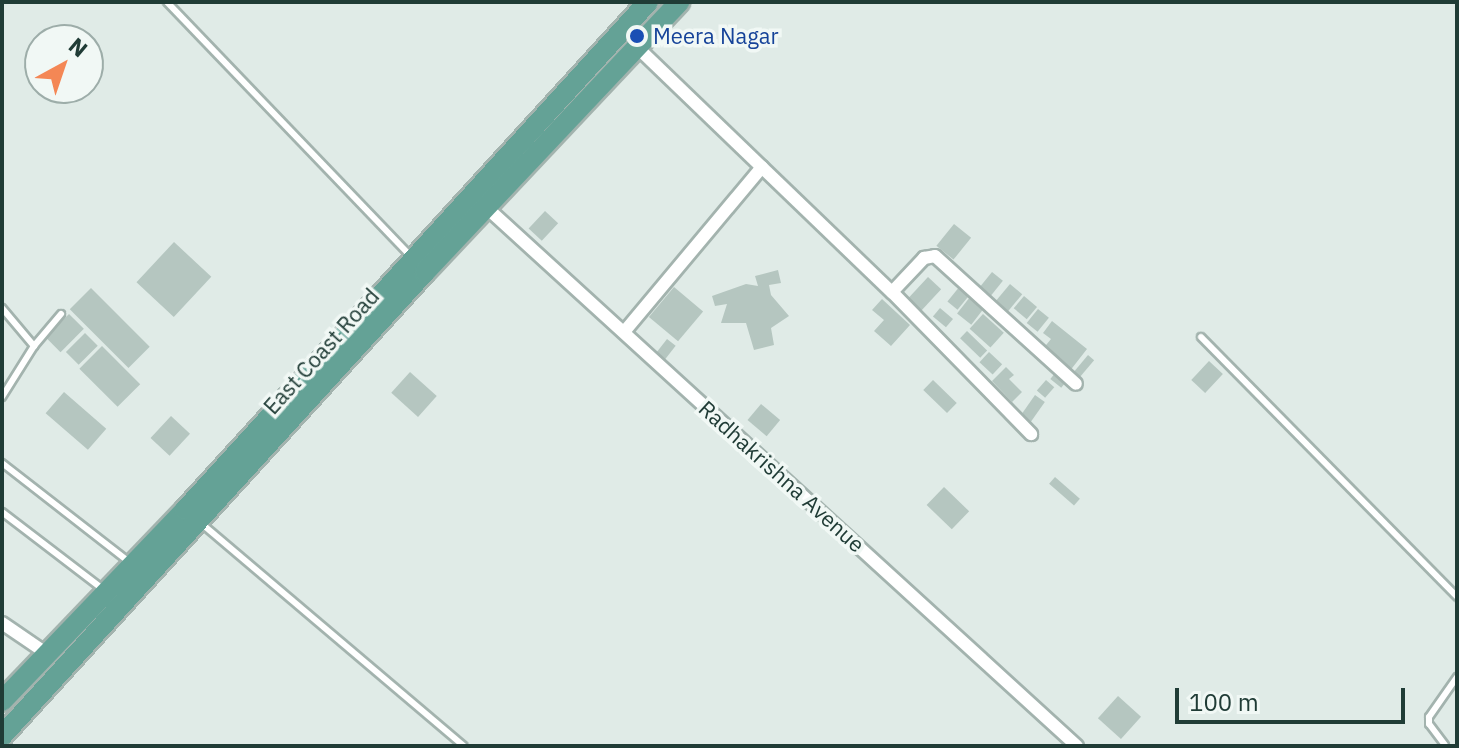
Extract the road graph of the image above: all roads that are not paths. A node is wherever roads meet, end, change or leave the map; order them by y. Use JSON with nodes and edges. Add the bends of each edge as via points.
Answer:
{"nodes":[{"id":1,"x":167,"y":2,"type":"edge"},
{"id":2,"x":648,"y":2,"type":"edge"},
{"id":3,"x":679,"y":2,"type":"edge"},
{"id":4,"x":637,"y":47,"type":"junction"},
{"id":5,"x":762,"y":167,"type":"junction"},
{"id":6,"x":486,"y":207,"type":"junction"},
{"id":7,"x":414,"y":259,"type":"junction"},
{"id":8,"x":892,"y":292,"type":"junction"},
{"id":9,"x":2,"y":308,"type":"edge"},
{"id":10,"x":61,"y":314,"type":"dead end"},
{"id":11,"x":624,"y":332,"type":"junction"},
{"id":12,"x":1201,"y":337,"type":"dead end"},
{"id":13,"x":34,"y":346,"type":"junction"},
{"id":14,"x":1076,"y":384,"type":"dead end"},
{"id":15,"x":2,"y":397,"type":"edge"},
{"id":16,"x":1031,"y":434,"type":"dead end"},
{"id":17,"x":2,"y":463,"type":"edge"},
{"id":18,"x":2,"y":512,"type":"edge"},
{"id":19,"x":200,"y":522,"type":"junction"},
{"id":20,"x":133,"y":565,"type":"junction"},
{"id":21,"x":107,"y":592,"type":"junction"},
{"id":22,"x":1457,"y":597,"type":"edge"},
{"id":23,"x":2,"y":623,"type":"edge"},
{"id":24,"x":46,"y":653,"type":"junction"},
{"id":25,"x":1457,"y":677,"type":"edge"},
{"id":26,"x":2,"y":701,"type":"edge"},
{"id":27,"x":2,"y":736,"type":"edge"},
{"id":28,"x":1445,"y":745,"type":"edge"},
{"id":29,"x":464,"y":746,"type":"edge"},
{"id":30,"x":1077,"y":746,"type":"edge"}],
"edges":[{"from":1,"to":7,"type":"lane"},
{"from":2,"to":7,"type":"main road","name":"East Coast Road"},
{"from":3,"to":4,"type":"main road","name":"East Coast Road"},
{"from":4,"to":5,"type":"street"},
{"from":4,"to":6,"type":"main road","name":"East Coast Road"},
{"from":5,"to":8,"type":"street"},
{"from":5,"to":11,"type":"street"},
{"from":6,"to":11,"type":"street","name":"Radhakrishna Avenue"},
{"from":6,"to":19,"type":"main road","name":"East Coast Road"},
{"from":7,"to":20,"type":"main road","name":"East Coast Road"},
{"from":8,"to":14,"type":"street","via":[[924,258],[935,256]]},
{"from":8,"to":16,"type":"street"},
{"from":9,"to":13,"type":"lane"},
{"from":10,"to":13,"type":"lane"},
{"from":11,"to":30,"type":"street","name":"Radhakrishna Avenue"},
{"from":12,"to":22,"type":"lane"},
{"from":13,"to":15,"type":"lane"},
{"from":17,"to":20,"type":"lane"},
{"from":18,"to":21,"type":"lane"},
{"from":19,"to":27,"type":"main road","name":"East Coast Road"},
{"from":19,"to":29,"type":"lane"},
{"from":20,"to":21,"type":"main road","name":"East Coast Road"},
{"from":21,"to":24,"type":"main road","name":"East Coast Road"},
{"from":23,"to":24,"type":"street"},
{"from":24,"to":26,"type":"main road","name":"East Coast Road"},
{"from":25,"to":28,"type":"lane","via":[[1430,712],[1429,724]]}]}
